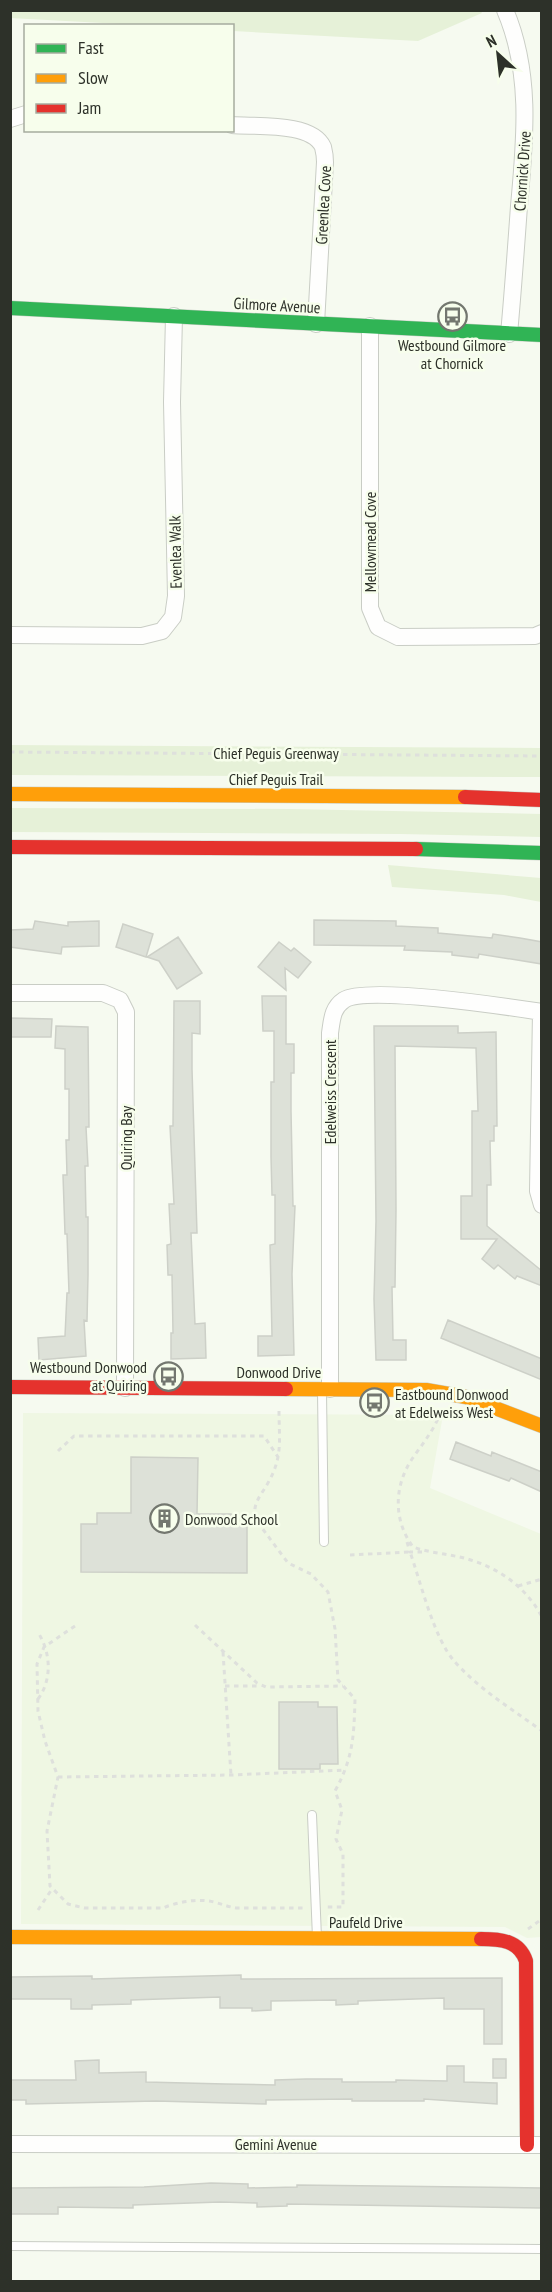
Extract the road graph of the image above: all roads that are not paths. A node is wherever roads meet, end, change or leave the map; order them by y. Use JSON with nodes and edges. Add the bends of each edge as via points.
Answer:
{"nodes":[{"id":1,"x":505,"y":10,"type":"edge"},
{"id":2,"x":234,"y":126,"type":"edge"},
{"id":3,"x":533,"y":134,"type":"edge"},
{"id":4,"x":10,"y":308,"type":"edge"},
{"id":5,"x":174,"y":316,"type":"junction"},
{"id":6,"x":316,"y":324,"type":"junction"},
{"id":7,"x":370,"y":326,"type":"junction"},
{"id":8,"x":509,"y":334,"type":"junction"},
{"id":9,"x":542,"y":335,"type":"edge"},
{"id":10,"x":542,"y":633,"type":"edge"},
{"id":11,"x":10,"y":635,"type":"edge"},
{"id":12,"x":10,"y":794,"type":"edge"},
{"id":13,"x":542,"y":800,"type":"edge"},
{"id":14,"x":10,"y":847,"type":"edge"},
{"id":15,"x":542,"y":853,"type":"edge"},
{"id":16,"x":10,"y":993,"type":"edge"},
{"id":17,"x":541,"y":1012,"type":"edge"},
{"id":18,"x":542,"y":1205,"type":"edge"},
{"id":19,"x":10,"y":1387,"type":"edge"},
{"id":20,"x":125,"y":1388,"type":"junction"},
{"id":21,"x":326,"y":1389,"type":"junction"},
{"id":22,"x":542,"y":1426,"type":"edge"},
{"id":23,"x":324,"y":1542,"type":"dead end"},
{"id":24,"x":312,"y":1815,"type":"dead end"},
{"id":25,"x":10,"y":1937,"type":"edge"},
{"id":26,"x":317,"y":1938,"type":"junction"},
{"id":27,"x":10,"y":2144,"type":"edge"},
{"id":28,"x":534,"y":2145,"type":"edge"},
{"id":29,"x":10,"y":2246,"type":"edge"},
{"id":30,"x":542,"y":2249,"type":"edge"}],
"edges":[{"from":1,"to":3,"type":"street","name":"Chornick Drive","via":[[519,54]]},
{"from":2,"to":6,"type":"street","name":"Greenlea Cove","via":[[296,129],[312,135],[322,147],[325,162]]},
{"from":3,"to":8,"type":"street","name":"Chornick Drive"},
{"from":4,"to":5,"type":"street","name":"Gilmore Avenue"},
{"from":5,"to":6,"type":"street","name":"Gilmore Avenue"},
{"from":5,"to":11,"type":"street","name":"Evenlea Walk","via":[[173,617],[162,631],[142,636]]},
{"from":6,"to":7,"type":"street","name":"Gilmore Avenue"},
{"from":7,"to":8,"type":"street","name":"Gilmore Avenue"},
{"from":7,"to":10,"type":"street","name":"Mellowmead Cove","via":[[369,608],[378,627],[399,637]]},
{"from":8,"to":9,"type":"street","name":"Gilmore Avenue"},
{"from":12,"to":13,"type":"street","name":"Chief Peguis Trail"},
{"from":14,"to":15,"type":"street"},
{"from":16,"to":20,"type":"street","name":"Quiring Bay","via":[[103,993],[120,1000],[126,1012]]},
{"from":17,"to":18,"type":"street","via":[[538,1191]]},
{"from":17,"to":21,"type":"street","name":"Edelweiss Crescent","via":[[447,998],[367,996],[346,998],[334,1009],[330,1033]]},
{"from":19,"to":20,"type":"street","name":"Donwood Drive"},
{"from":20,"to":21,"type":"street","name":"Donwood Drive"},
{"from":21,"to":22,"type":"street","name":"Donwood Drive","via":[[447,1392]]},
{"from":21,"to":23,"type":"lane"},
{"from":24,"to":26,"type":"lane"},
{"from":25,"to":26,"type":"street","name":"Paufeld Drive"},
{"from":26,"to":28,"type":"street","name":"Paufeld Drive","via":[[498,1939],[520,1946],[527,1967]]},
{"from":27,"to":28,"type":"street","name":"Gemini Avenue"},
{"from":29,"to":30,"type":"lane"}]}
